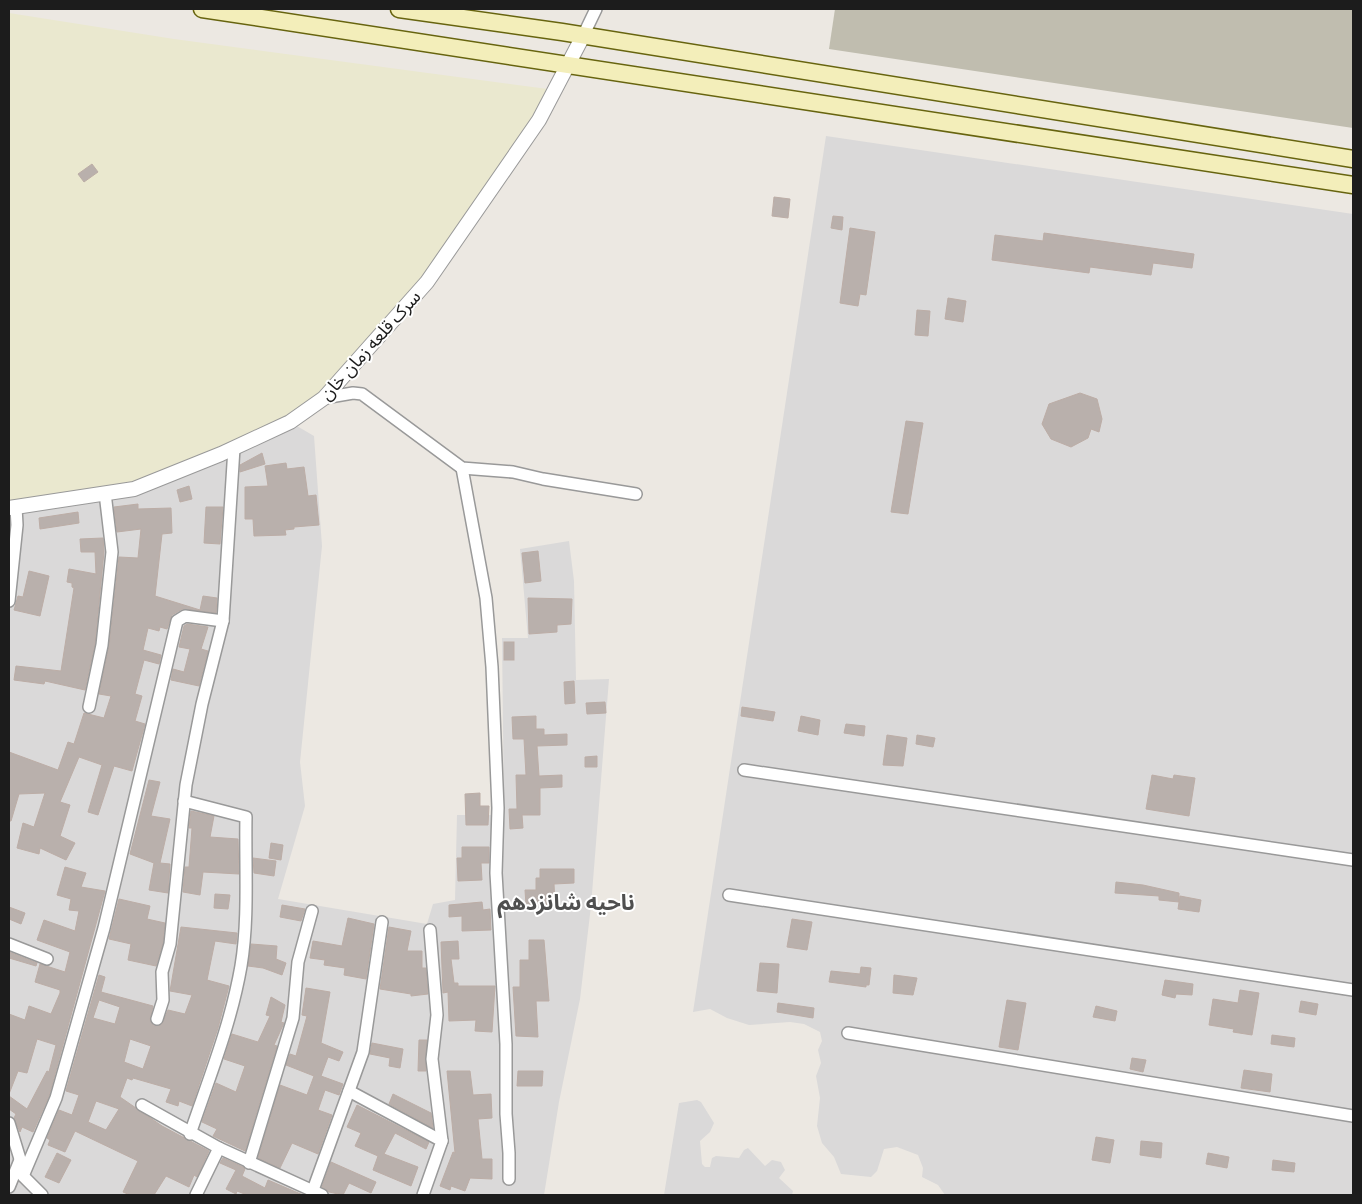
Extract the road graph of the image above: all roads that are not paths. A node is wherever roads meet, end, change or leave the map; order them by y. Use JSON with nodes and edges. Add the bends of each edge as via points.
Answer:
{"nodes":[{"id":1,"x":202,"y":9,"type":"edge"},
{"id":2,"x":399,"y":9,"type":"edge"},
{"id":3,"x":596,"y":9,"type":"edge"},
{"id":4,"x":583,"y":36,"type":"junction"},
{"id":5,"x":569,"y":64,"type":"junction"},
{"id":6,"x":1353,"y":159,"type":"edge"},
{"id":7,"x":1353,"y":185,"type":"edge"},
{"id":8,"x":324,"y":398,"type":"junction"},
{"id":9,"x":234,"y":448,"type":"junction"},
{"id":10,"x":462,"y":468,"type":"junction"},
{"id":11,"x":105,"y":493,"type":"junction"},
{"id":12,"x":636,"y":494,"type":"dead end"},
{"id":13,"x":12,"y":507,"type":"edge"},
{"id":14,"x":9,"y":601,"type":"edge"},
{"id":15,"x":223,"y":621,"type":"junction"},
{"id":16,"x":89,"y":707,"type":"dead end"},
{"id":17,"x":744,"y":770,"type":"dead end"},
{"id":18,"x":184,"y":801,"type":"junction"},
{"id":19,"x":1353,"y":860,"type":"edge"},
{"id":20,"x":729,"y":895,"type":"dead end"},
{"id":21,"x":312,"y":911,"type":"dead end"},
{"id":22,"x":382,"y":922,"type":"dead end"},
{"id":23,"x":430,"y":930,"type":"dead end"},
{"id":24,"x":9,"y":944,"type":"edge"},
{"id":25,"x":47,"y":959,"type":"dead end"},
{"id":26,"x":1353,"y":990,"type":"edge"},
{"id":27,"x":157,"y":1019,"type":"dead end"},
{"id":28,"x":848,"y":1033,"type":"dead end"},
{"id":29,"x":349,"y":1091,"type":"junction"},
{"id":30,"x":142,"y":1105,"type":"dead end"},
{"id":31,"x":1353,"y":1116,"type":"edge"},
{"id":32,"x":9,"y":1123,"type":"edge"},
{"id":33,"x":190,"y":1134,"type":"junction"},
{"id":34,"x":442,"y":1141,"type":"junction"},
{"id":35,"x":219,"y":1148,"type":"junction"},
{"id":36,"x":20,"y":1159,"type":"junction"},
{"id":37,"x":249,"y":1163,"type":"junction"},
{"id":38,"x":23,"y":1176,"type":"junction"},
{"id":39,"x":509,"y":1179,"type":"dead end"},
{"id":40,"x":9,"y":1187,"type":"edge"},
{"id":41,"x":317,"y":1193,"type":"edge"},
{"id":42,"x":42,"y":1195,"type":"edge"},
{"id":43,"x":196,"y":1195,"type":"edge"},
{"id":44,"x":423,"y":1195,"type":"edge"}],
"edges":[{"from":1,"to":5,"type":"main road"},
{"from":2,"to":4,"type":"main road"},
{"from":3,"to":4,"type":"street"},
{"from":4,"to":5,"type":"street","name":"سرک قلعه زمان خان"},
{"from":4,"to":6,"type":"main road"},
{"from":5,"to":7,"type":"main road"},
{"from":5,"to":8,"type":"street","name":"سرک قلعه زمان خان","via":[[539,120],[427,282]]},
{"from":8,"to":9,"type":"street","name":"سرک قلعه زمان خان","via":[[290,422]]},
{"from":8,"to":10,"type":"street","via":[[362,394]]},
{"from":9,"to":11,"type":"street","name":"سرک قلعه زمان خان","via":[[134,489]]},
{"from":9,"to":15,"type":"street"},
{"from":10,"to":12,"type":"street","via":[[512,472]]},
{"from":10,"to":39,"type":"street","via":[[486,598],[492,667],[498,808],[496,872],[506,1044]]},
{"from":11,"to":13,"type":"street","name":"سرک قلعه زمان خان"},
{"from":11,"to":16,"type":"street","via":[[112,552],[102,645]]},
{"from":13,"to":14,"type":"street","via":[[17,525]]},
{"from":15,"to":18,"type":"street","via":[[202,704]]},
{"from":15,"to":38,"type":"street","via":[[185,616],[177,621],[104,928],[56,1098]]},
{"from":17,"to":19,"type":"street"},
{"from":18,"to":27,"type":"street","via":[[170,944],[162,972],[163,1000]]},
{"from":18,"to":33,"type":"street","via":[[246,817],[241,964],[230,1017]]},
{"from":20,"to":26,"type":"street"},
{"from":21,"to":37,"type":"street","via":[[298,962],[293,1018]]},
{"from":22,"to":29,"type":"street","via":[[363,1052]]},
{"from":23,"to":34,"type":"street","via":[[437,1015],[432,1059]]},
{"from":24,"to":25,"type":"street"},
{"from":28,"to":31,"type":"street"},
{"from":29,"to":34,"type":"street"},
{"from":29,"to":41,"type":"street"},
{"from":30,"to":33,"type":"street"},
{"from":32,"to":36,"type":"street"},
{"from":33,"to":35,"type":"street"},
{"from":34,"to":44,"type":"street"},
{"from":35,"to":37,"type":"street"},
{"from":35,"to":43,"type":"street"},
{"from":36,"to":38,"type":"street"},
{"from":36,"to":40,"type":"street"},
{"from":37,"to":41,"type":"street"},
{"from":38,"to":42,"type":"street"}]}
